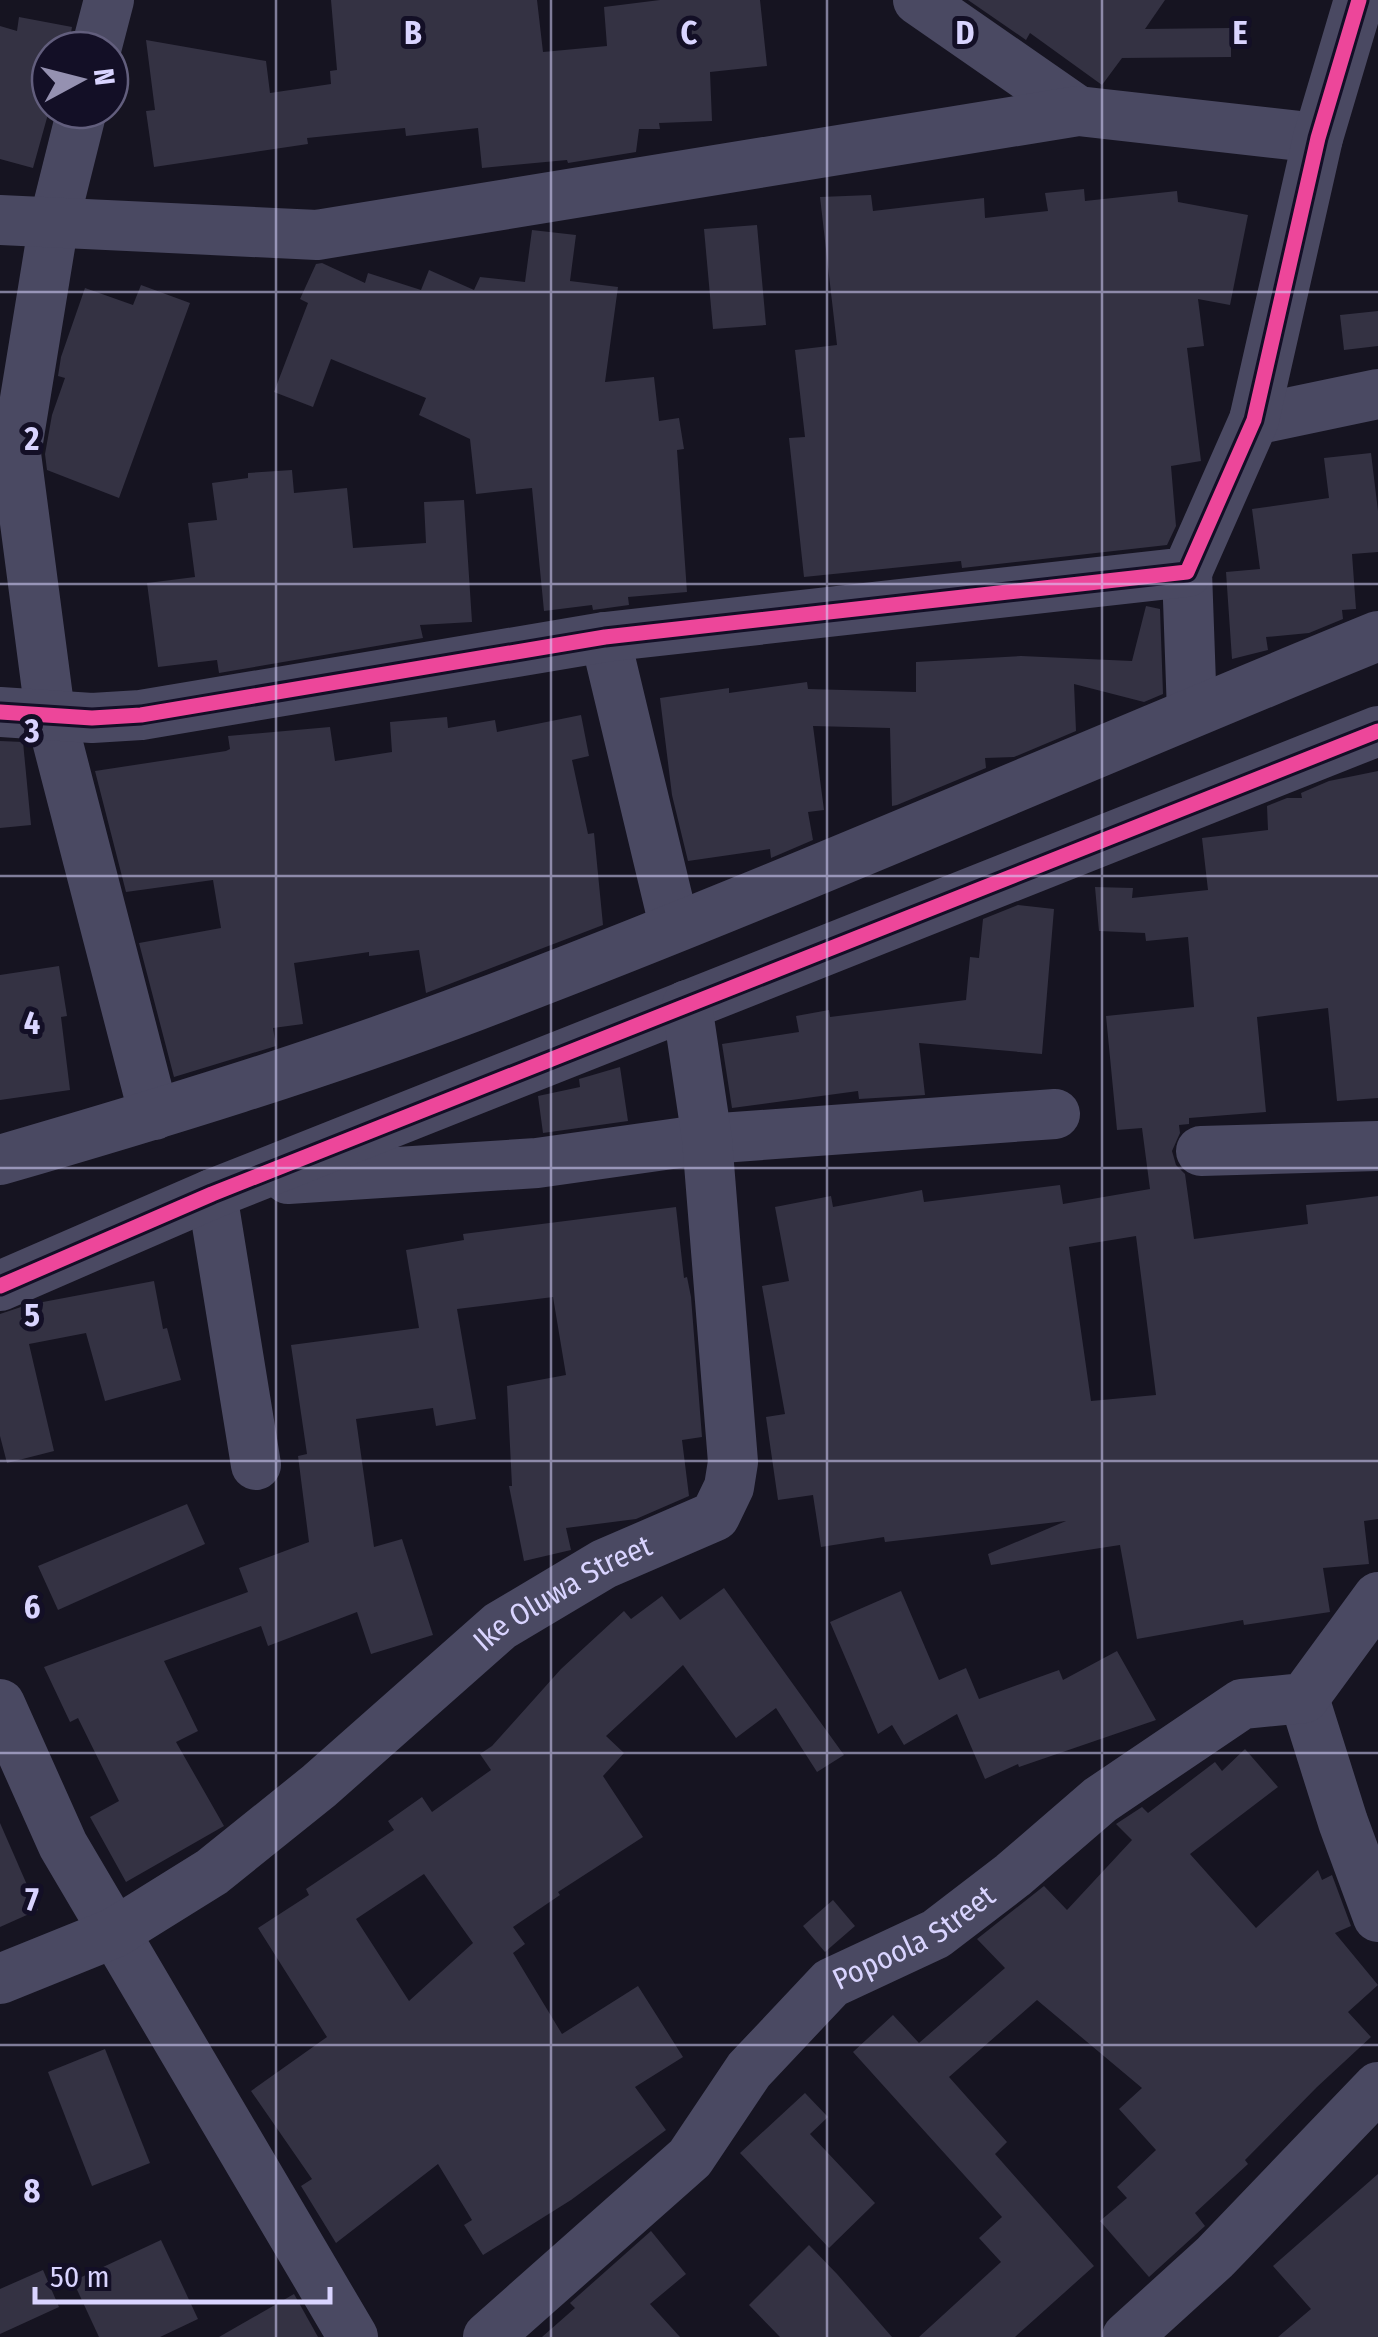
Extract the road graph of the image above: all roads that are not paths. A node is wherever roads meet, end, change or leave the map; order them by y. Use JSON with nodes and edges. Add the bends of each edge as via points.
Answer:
{"nodes":[{"id":1,"x":109,"y":0,"type":"edge"},
{"id":2,"x":918,"y":0,"type":"edge"},
{"id":3,"x":1360,"y":0,"type":"edge"},
{"id":4,"x":101,"y":30,"type":"edge"},
{"id":5,"x":1078,"y":110,"type":"junction"},
{"id":6,"x":77,"y":130,"type":"edge"},
{"id":7,"x":1318,"y":138,"type":"junction"},
{"id":8,"x":0,"y":220,"type":"edge"},
{"id":9,"x":54,"y":222,"type":"junction"},
{"id":10,"x":1378,"y":394,"type":"edge"},
{"id":11,"x":1254,"y":420,"type":"junction"},
{"id":12,"x":1187,"y":572,"type":"junction"},
{"id":13,"x":1378,"y":636,"type":"edge"},
{"id":14,"x":605,"y":637,"type":"junction"},
{"id":15,"x":0,"y":712,"type":"edge"},
{"id":16,"x":1192,"y":712,"type":"junction"},
{"id":17,"x":50,"y":713,"type":"junction"},
{"id":18,"x":1378,"y":731,"type":"edge"},
{"id":19,"x":674,"y":926,"type":"junction"},
{"id":20,"x":687,"y":1005,"type":"junction"},
{"id":21,"x":1056,"y":1114,"type":"dead end"},
{"id":22,"x":154,"y":1116,"type":"junction"},
{"id":23,"x":707,"y":1140,"type":"junction"},
{"id":24,"x":1378,"y":1146,"type":"edge"},
{"id":25,"x":1201,"y":1151,"type":"dead end"},
{"id":26,"x":0,"y":1160,"type":"edge"},
{"id":27,"x":226,"y":1188,"type":"junction"},
{"id":28,"x":0,"y":1286,"type":"edge"},
{"id":29,"x":256,"y":1465,"type":"dead end"},
{"id":30,"x":1378,"y":1597,"type":"edge"},
{"id":31,"x":1304,"y":1698,"type":"junction"},
{"id":32,"x":0,"y":1704,"type":"edge"},
{"id":33,"x":1360,"y":1819,"type":"edge"},
{"id":34,"x":1378,"y":1917,"type":"edge"},
{"id":35,"x":114,"y":1933,"type":"junction"},
{"id":36,"x":0,"y":1979,"type":"edge"},
{"id":37,"x":1378,"y":2087,"type":"edge"},
{"id":38,"x":353,"y":2337,"type":"edge"},
{"id":39,"x":488,"y":2337,"type":"edge"},
{"id":40,"x":1127,"y":2337,"type":"edge"}],
"edges":[{"from":1,"to":4,"type":"street"},
{"from":2,"to":5,"type":"street"},
{"from":3,"to":7,"type":"street"},
{"from":5,"to":7,"type":"street"},
{"from":5,"to":9,"type":"street","via":[[316,235]]},
{"from":6,"to":9,"type":"street"},
{"from":7,"to":11,"type":"street"},
{"from":8,"to":9,"type":"street"},
{"from":9,"to":17,"type":"street","via":[[16,454]]},
{"from":10,"to":11,"type":"street"},
{"from":11,"to":12,"type":"street"},
{"from":12,"to":14,"type":"street"},
{"from":12,"to":16,"type":"street"},
{"from":13,"to":16,"type":"street"},
{"from":14,"to":17,"type":"street","via":[[140,715]]},
{"from":14,"to":19,"type":"street"},
{"from":15,"to":17,"type":"street"},
{"from":16,"to":19,"type":"street"},
{"from":17,"to":22,"type":"street"},
{"from":18,"to":20,"type":"street"},
{"from":19,"to":22,"type":"street","via":[[473,1007]]},
{"from":20,"to":23,"type":"street","name":"Ike Oluwa Street"},
{"from":20,"to":27,"type":"street"},
{"from":21,"to":23,"type":"street"},
{"from":22,"to":26,"type":"street"},
{"from":23,"to":27,"type":"street","via":[[537,1163]]},
{"from":23,"to":35,"type":"street","name":"Ike Oluwa Street","via":[[733,1462],[715,1516],[604,1564],[500,1626],[212,1872]]},
{"from":24,"to":25,"type":"street"},
{"from":27,"to":28,"type":"street"},
{"from":27,"to":29,"type":"street"},
{"from":30,"to":31,"type":"street"},
{"from":31,"to":33,"type":"street"},
{"from":31,"to":39,"type":"street","name":"Popoola Street","via":[[1242,1704],[1100,1800],[936,1934],[831,1984],[749,2070],[690,2158]]},
{"from":32,"to":35,"type":"street","via":[[63,1845]]},
{"from":33,"to":34,"type":"street"},
{"from":35,"to":36,"type":"street","name":"Ike Oluwa Street"},
{"from":35,"to":38,"type":"street"},
{"from":37,"to":40,"type":"street","via":[[1216,2257]]}]}
